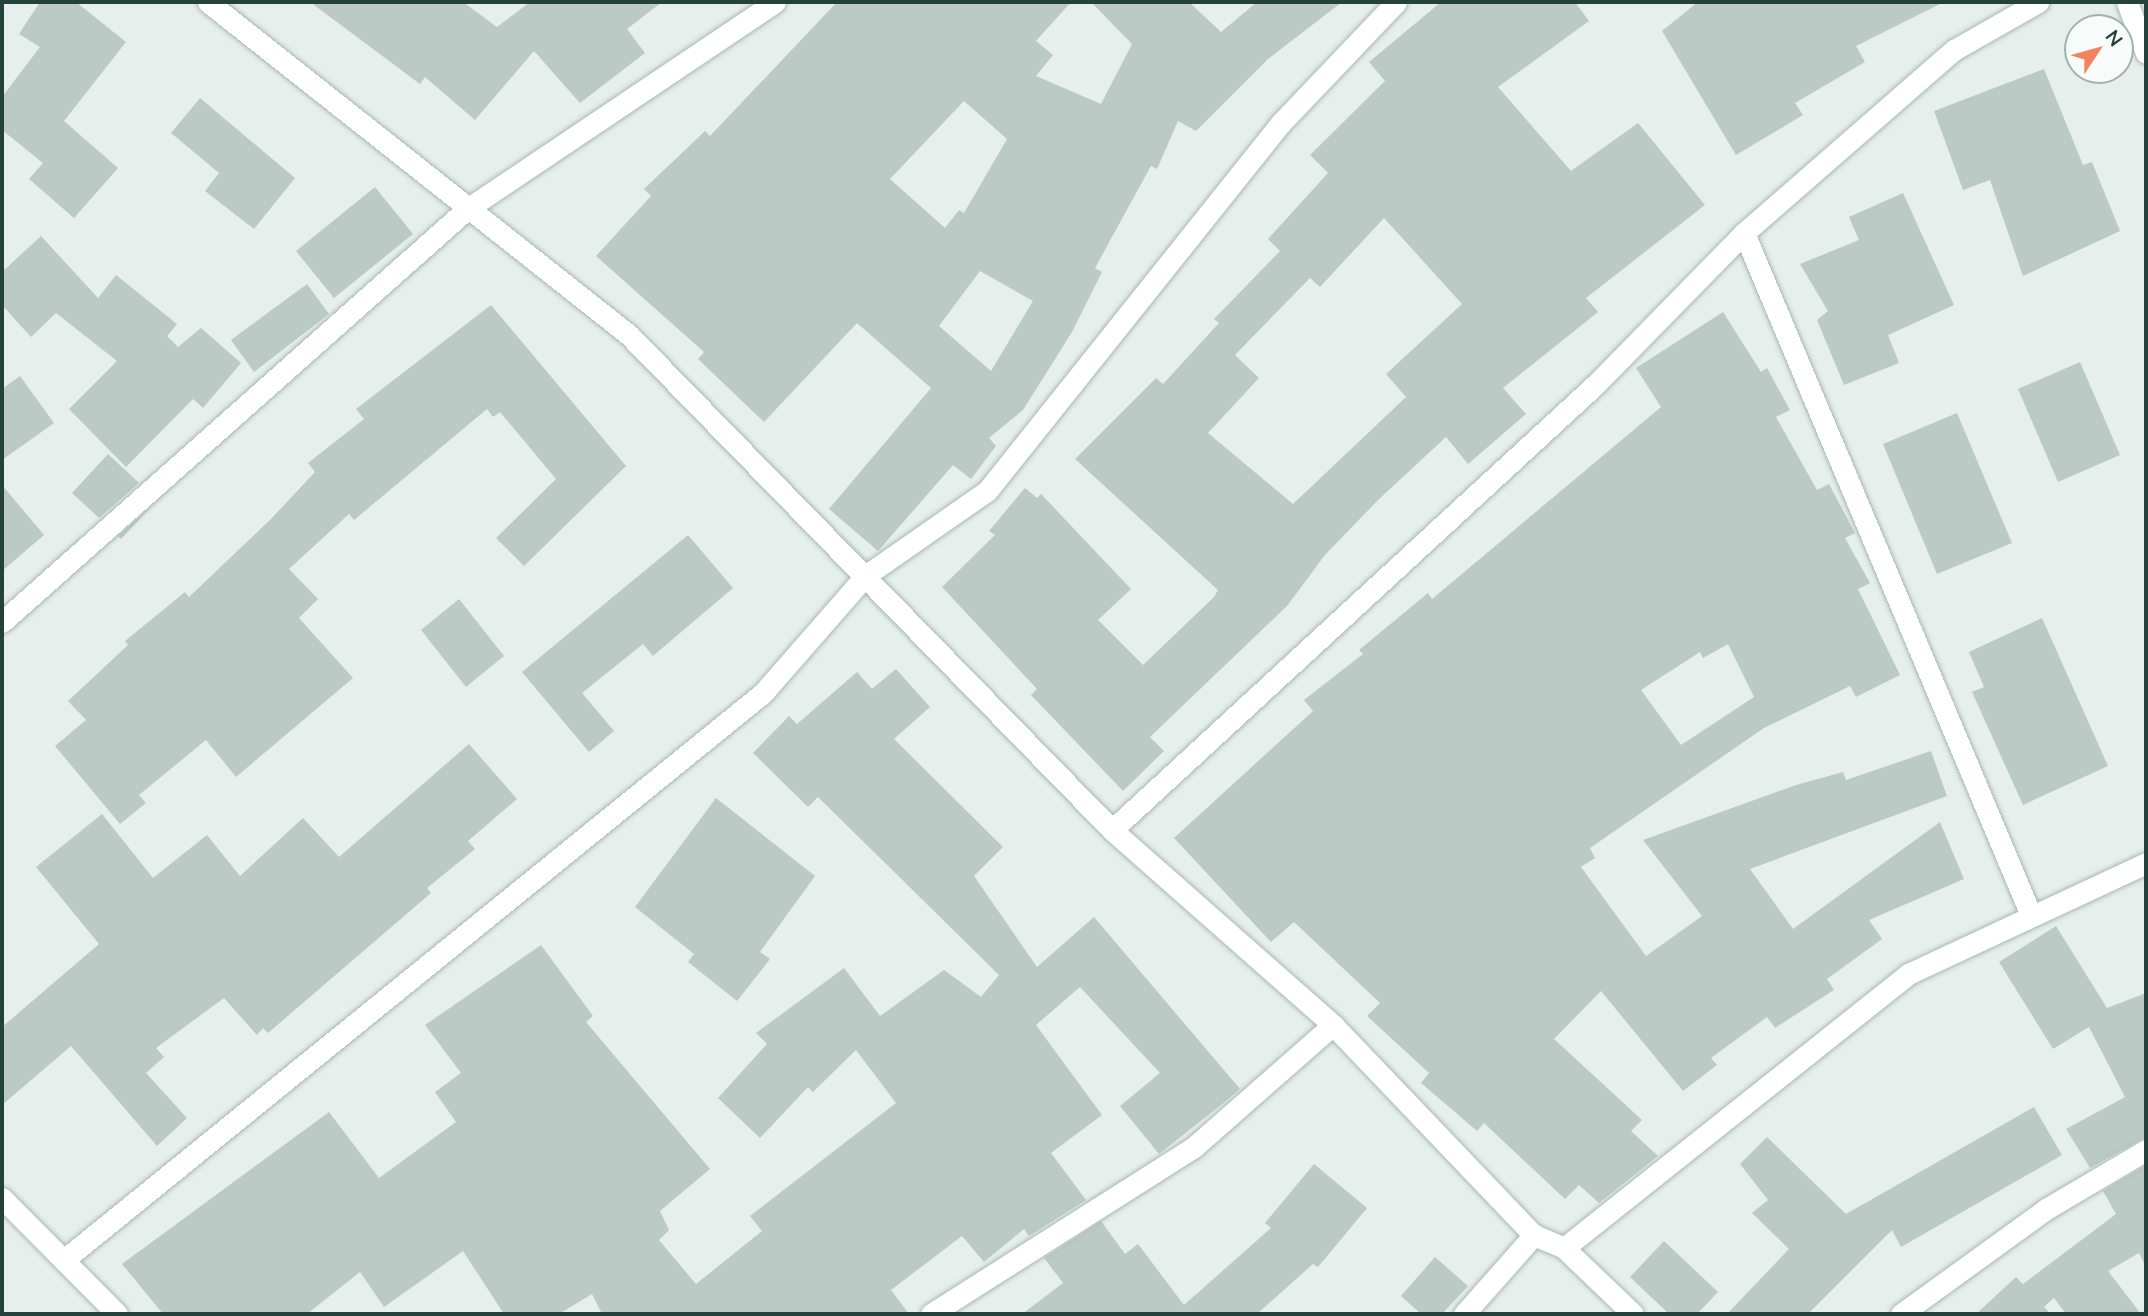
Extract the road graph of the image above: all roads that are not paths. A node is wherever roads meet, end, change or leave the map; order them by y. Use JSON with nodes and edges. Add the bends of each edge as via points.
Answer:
{"nodes":[{"id":1,"x":208,"y":2,"type":"edge"},
{"id":2,"x":775,"y":2,"type":"edge"},
{"id":3,"x":1396,"y":2,"type":"edge"},
{"id":4,"x":2038,"y":2,"type":"edge"},
{"id":5,"x":2127,"y":2,"type":"edge"},
{"id":6,"x":2146,"y":53,"type":"edge"},
{"id":7,"x":467,"y":209,"type":"junction"},
{"id":8,"x":1744,"y":233,"type":"junction"},
{"id":9,"x":865,"y":576,"type":"junction"},
{"id":10,"x":2,"y":622,"type":"edge"},
{"id":11,"x":1112,"y":830,"type":"junction"},
{"id":12,"x":2146,"y":863,"type":"edge"},
{"id":13,"x":2030,"y":912,"type":"junction"},
{"id":14,"x":1333,"y":1025,"type":"junction"},
{"id":15,"x":2146,"y":1150,"type":"edge"},
{"id":16,"x":2,"y":1198,"type":"edge"},
{"id":17,"x":1534,"y":1235,"type":"junction"},
{"id":18,"x":1564,"y":1248,"type":"junction"},
{"id":19,"x":65,"y":1259,"type":"junction"},
{"id":20,"x":117,"y":1314,"type":"edge"},
{"id":21,"x":931,"y":1314,"type":"edge"},
{"id":22,"x":1464,"y":1314,"type":"edge"},
{"id":23,"x":1633,"y":1314,"type":"edge"},
{"id":24,"x":1901,"y":1314,"type":"edge"}],
"edges":[{"from":1,"to":7,"type":"street"},
{"from":2,"to":7,"type":"street"},
{"from":3,"to":9,"type":"street","via":[[1280,124],[987,491]]},
{"from":4,"to":8,"type":"street","via":[[1954,50]]},
{"from":5,"to":6,"type":"street"},
{"from":7,"to":9,"type":"street","via":[[629,335]]},
{"from":7,"to":10,"type":"street"},
{"from":8,"to":11,"type":"street","via":[[1596,384]]},
{"from":8,"to":13,"type":"street"},
{"from":9,"to":11,"type":"street"},
{"from":9,"to":19,"type":"street","via":[[763,693]]},
{"from":11,"to":14,"type":"street"},
{"from":12,"to":13,"type":"street"},
{"from":13,"to":18,"type":"street","via":[[1908,974]]},
{"from":14,"to":17,"type":"street"},
{"from":14,"to":21,"type":"street","via":[[1194,1147]]},
{"from":15,"to":24,"type":"street","via":[[2046,1209]]},
{"from":16,"to":19,"type":"street"},
{"from":17,"to":18,"type":"street"},
{"from":17,"to":22,"type":"street"},
{"from":18,"to":23,"type":"street"},
{"from":19,"to":20,"type":"street"}]}
